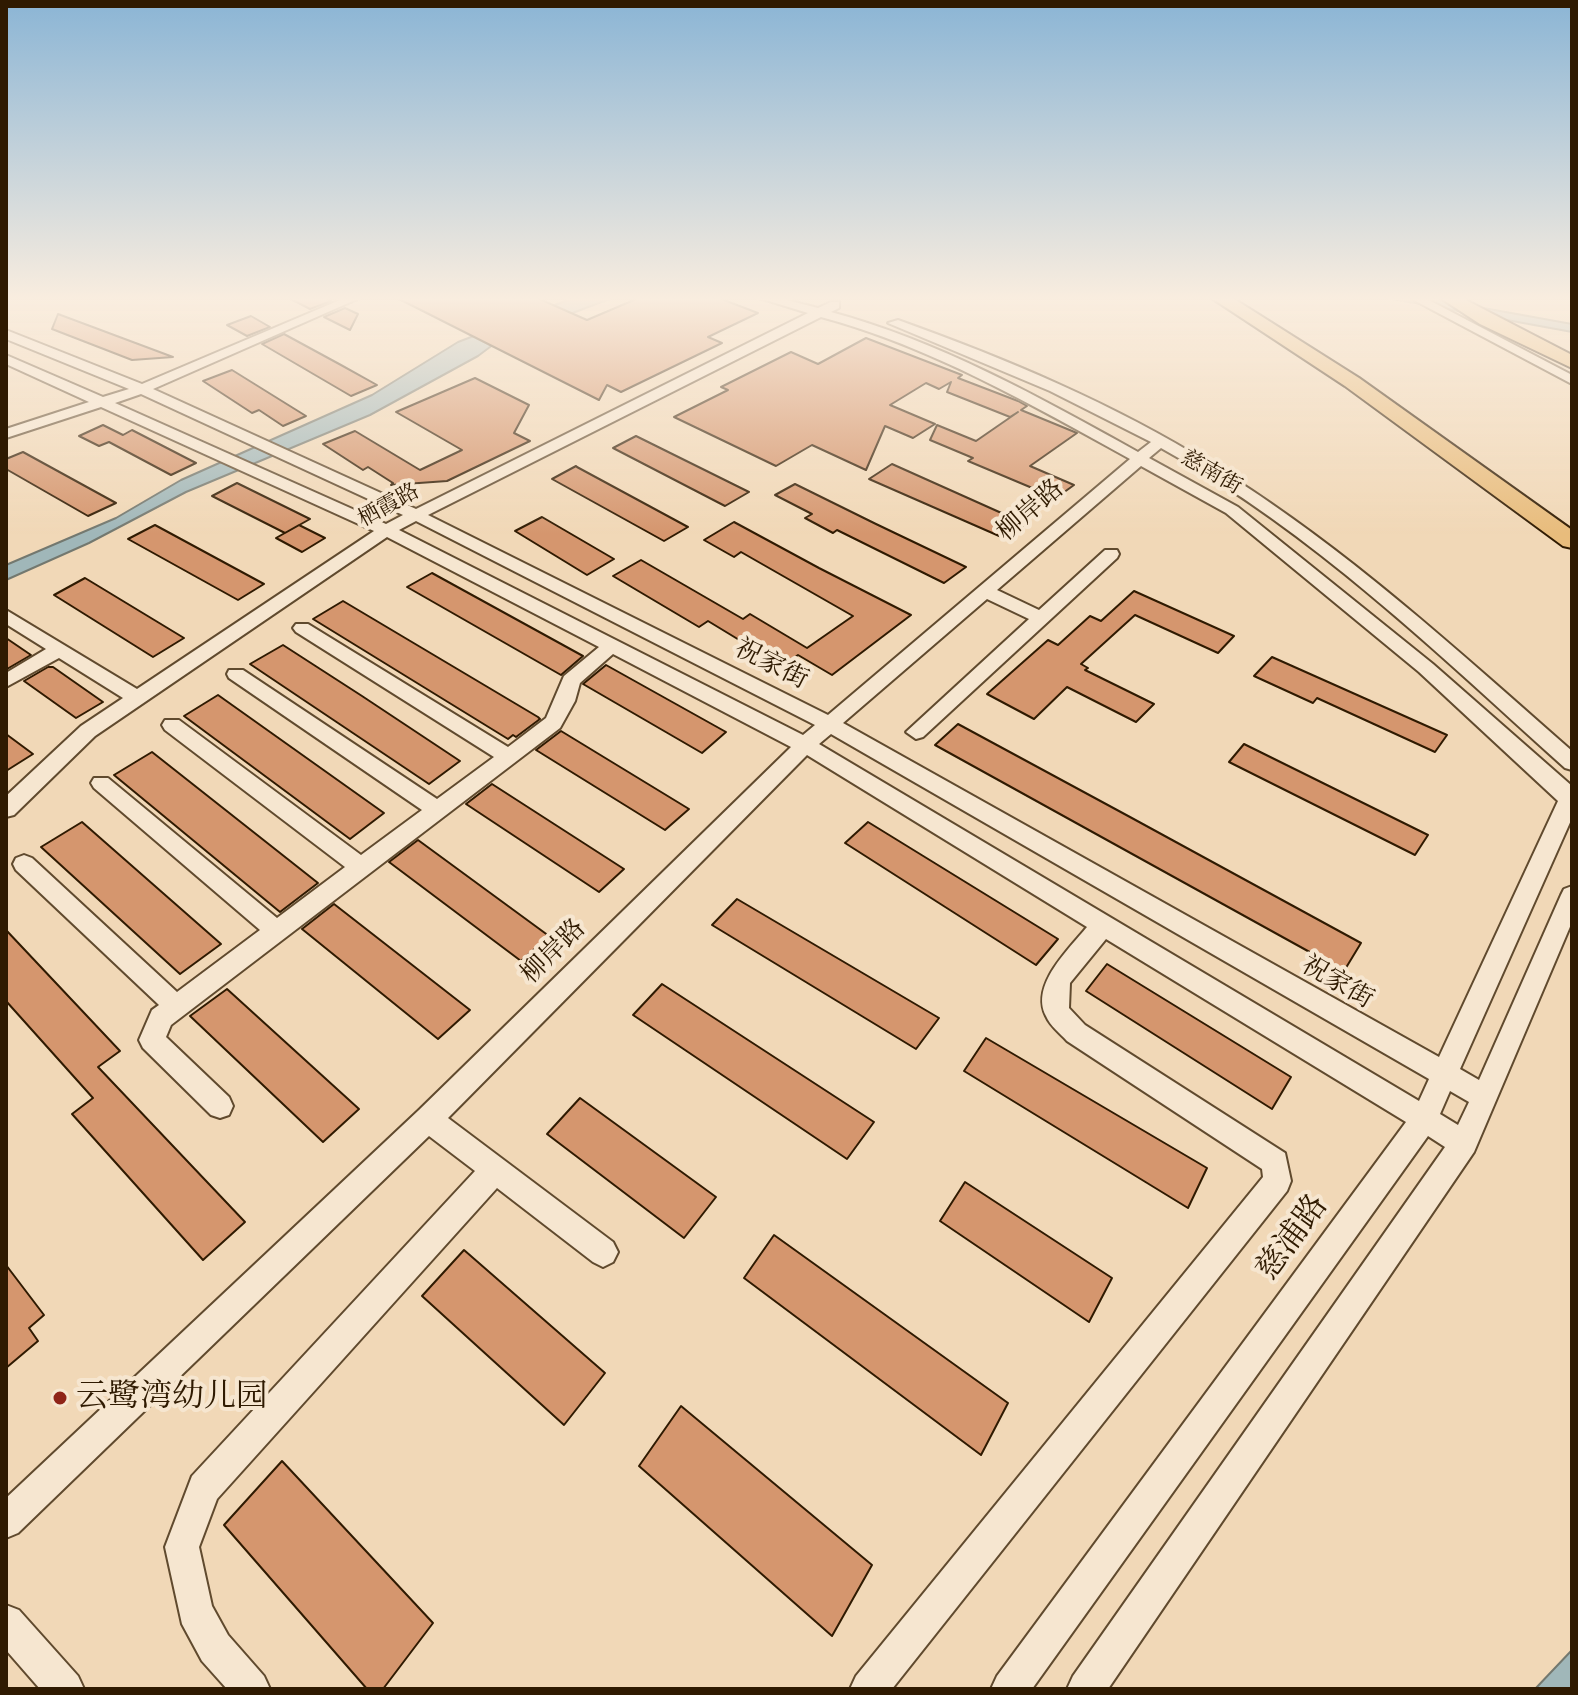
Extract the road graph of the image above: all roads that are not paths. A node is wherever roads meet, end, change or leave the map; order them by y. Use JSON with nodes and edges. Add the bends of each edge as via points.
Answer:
{"nodes":[{"id":1,"x":45,"y":376,"type":"edge"},
{"id":2,"x":111,"y":376,"type":"edge"},
{"id":3,"x":153,"y":376,"type":"edge"},
{"id":4,"x":156,"y":376,"type":"edge"},
{"id":5,"x":693,"y":376,"type":"edge"},
{"id":6,"x":981,"y":376,"type":"edge"},
{"id":7,"x":1016,"y":376,"type":"edge"},
{"id":8,"x":1343,"y":376,"type":"edge"},
{"id":9,"x":1375,"y":376,"type":"edge"},
{"id":10,"x":133,"y":385,"type":"junction"},
{"id":11,"x":95,"y":398,"type":"junction"},
{"id":12,"x":6,"y":420,"type":"edge"},
{"id":13,"x":6,"y":434,"type":"edge"},
{"id":14,"x":1479,"y":448,"type":"dead end"},
{"id":15,"x":1150,"y":449,"type":"junction"},
{"id":16,"x":1526,"y":482,"type":"dead end"},
{"id":17,"x":416,"y":515,"type":"junction"},
{"id":18,"x":1572,"y":517,"type":"edge"},
{"id":19,"x":386,"y":530,"type":"junction"},
{"id":20,"x":1572,"y":541,"type":"edge"},
{"id":21,"x":1111,"y":554,"type":"dead end"},
{"id":22,"x":984,"y":591,"type":"junction"},
{"id":23,"x":6,"y":616,"type":"edge"},
{"id":24,"x":1041,"y":618,"type":"junction"},
{"id":25,"x":302,"y":628,"type":"dead end"},
{"id":26,"x":612,"y":646,"type":"junction"},
{"id":27,"x":60,"y":649,"type":"junction"},
{"id":28,"x":236,"y":674,"type":"dead end"},
{"id":29,"x":6,"y":681,"type":"edge"},
{"id":30,"x":137,"y":698,"type":"junction"},
{"id":31,"x":829,"y":724,"type":"junction"},
{"id":32,"x":172,"y":725,"type":"dead end"},
{"id":33,"x":916,"y":732,"type":"dead end"},
{"id":34,"x":805,"y":745,"type":"junction"},
{"id":35,"x":509,"y":757,"type":"junction"},
{"id":36,"x":1572,"y":763,"type":"edge"},
{"id":37,"x":101,"y":783,"type":"dead end"},
{"id":38,"x":1571,"y":797,"type":"edge"},
{"id":39,"x":6,"y":809,"type":"edge"},
{"id":40,"x":438,"y":810,"type":"junction"},
{"id":41,"x":24,"y":864,"type":"dead end"},
{"id":42,"x":361,"y":867,"type":"junction"},
{"id":43,"x":1572,"y":895,"type":"edge"},
{"id":44,"x":1104,"y":924,"type":"junction"},
{"id":45,"x":277,"y":931,"type":"junction"},
{"id":46,"x":176,"y":1006,"type":"junction"},
{"id":47,"x":1446,"y":1075,"type":"junction"},
{"id":48,"x":1485,"y":1097,"type":"junction"},
{"id":49,"x":220,"y":1106,"type":"dead end"},
{"id":50,"x":428,"y":1119,"type":"junction"},
{"id":51,"x":1424,"y":1119,"type":"junction"},
{"id":52,"x":1464,"y":1143,"type":"junction"},
{"id":53,"x":495,"y":1170,"type":"junction"},
{"id":54,"x":603,"y":1252,"type":"dead end"},
{"id":55,"x":6,"y":1521,"type":"edge"},
{"id":56,"x":6,"y":1623,"type":"edge"},
{"id":57,"x":65,"y":1689,"type":"edge"},
{"id":58,"x":251,"y":1689,"type":"edge"},
{"id":59,"x":869,"y":1689,"type":"edge"},
{"id":60,"x":1010,"y":1689,"type":"edge"},
{"id":61,"x":1086,"y":1689,"type":"edge"}],
"edges":[{"from":1,"to":11,"type":"street"},
{"from":2,"to":10,"type":"street","name":"祝家街"},
{"from":3,"to":10,"type":"street"},
{"from":4,"to":10,"type":"street"},
{"from":5,"to":17,"type":"street","name":"栖霞路"},
{"from":6,"to":15,"type":"street","name":"慈南街"},
{"from":7,"to":15,"type":"street","name":"慈南街"},
{"from":8,"to":20,"type":"highway"},
{"from":9,"to":14,"type":"highway"},
{"from":10,"to":11,"type":"street"},
{"from":10,"to":17,"type":"street","name":"祝家街"},
{"from":11,"to":12,"type":"street"},
{"from":11,"to":13,"type":"street"},
{"from":11,"to":19,"type":"street"},
{"from":15,"to":22,"type":"street","name":"柳岸路"},
{"from":15,"to":36,"type":"street","name":"慈南街","via":[[1208,469],[1309,540]]},
{"from":15,"to":38,"type":"street","name":"慈南街","via":[[1275,543]]},
{"from":16,"to":18,"type":"highway"},
{"from":17,"to":19,"type":"street","name":"栖霞路"},
{"from":17,"to":31,"type":"street","name":"祝家街"},
{"from":19,"to":26,"type":"street"},
{"from":19,"to":30,"type":"street","name":"栖霞路"},
{"from":21,"to":24,"type":"street"},
{"from":22,"to":24,"type":"street"},
{"from":22,"to":31,"type":"street","name":"柳岸路"},
{"from":23,"to":27,"type":"street"},
{"from":24,"to":33,"type":"street"},
{"from":25,"to":35,"type":"street"},
{"from":26,"to":34,"type":"street"},
{"from":26,"to":35,"type":"street","via":[[571,680],[553,723]]},
{"from":27,"to":29,"type":"street"},
{"from":27,"to":30,"type":"street"},
{"from":28,"to":40,"type":"street"},
{"from":30,"to":39,"type":"street","name":"栖霞路","via":[[88,731]]},
{"from":31,"to":34,"type":"street","name":"柳岸路"},
{"from":31,"to":47,"type":"street","name":"祝家街"},
{"from":32,"to":42,"type":"street"},
{"from":34,"to":44,"type":"street"},
{"from":34,"to":50,"type":"street","name":"柳岸路"},
{"from":35,"to":40,"type":"street"},
{"from":37,"to":45,"type":"street"},
{"from":38,"to":47,"type":"street","name":"慈浦路"},
{"from":40,"to":42,"type":"street"},
{"from":41,"to":46,"type":"street"},
{"from":42,"to":45,"type":"street"},
{"from":43,"to":48,"type":"street"},
{"from":44,"to":51,"type":"street"},
{"from":44,"to":59,"type":"street","via":[[1058,980],[1056,1012],[1076,1033],[1275,1162],[1277,1181]]},
{"from":45,"to":46,"type":"street"},
{"from":46,"to":49,"type":"street","via":[[161,1018],[152,1040]]},
{"from":47,"to":48,"type":"street","name":"祝家街"},
{"from":47,"to":51,"type":"street","name":"慈浦路"},
{"from":48,"to":52,"type":"street"},
{"from":50,"to":53,"type":"street"},
{"from":50,"to":55,"type":"street","name":"柳岸路"},
{"from":51,"to":52,"type":"street"},
{"from":51,"to":60,"type":"street","name":"慈浦路"},
{"from":52,"to":61,"type":"street"},
{"from":53,"to":54,"type":"street"},
{"from":53,"to":58,"type":"street","via":[[204,1488],[182,1547],[195,1611],[215,1648]]},
{"from":56,"to":57,"type":"street"}]}
